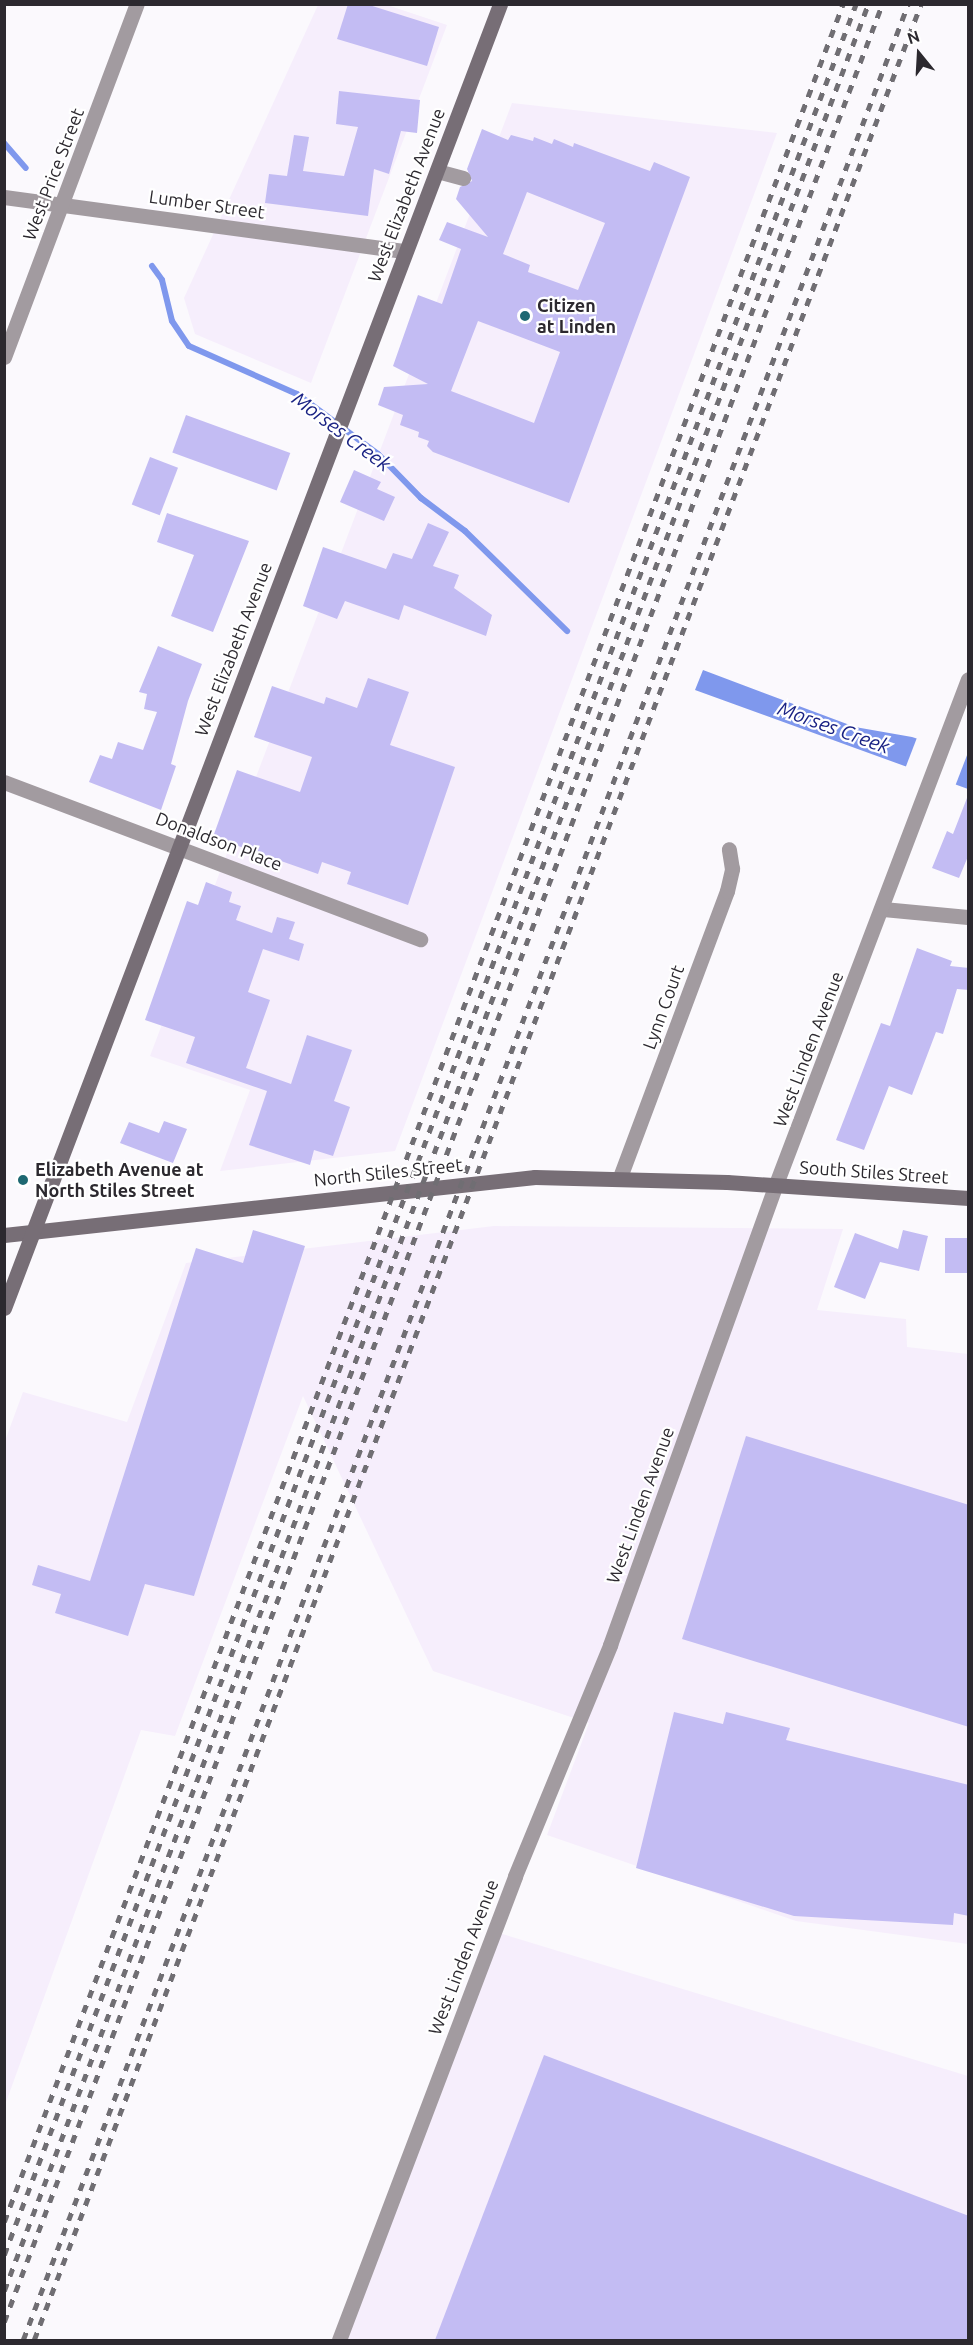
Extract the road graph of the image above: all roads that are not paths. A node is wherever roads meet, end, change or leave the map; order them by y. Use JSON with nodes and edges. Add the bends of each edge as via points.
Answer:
{"nodes":[{"id":1,"x":137,"y":4,"type":"edge"},
{"id":2,"x":500,"y":4,"type":"edge"},
{"id":3,"x":437,"y":171,"type":"junction"},
{"id":4,"x":463,"y":178,"type":"dead end"},
{"id":5,"x":4,"y":197,"type":"edge"},
{"id":6,"x":62,"y":205,"type":"junction"},
{"id":7,"x":405,"y":251,"type":"junction"},
{"id":8,"x":4,"y":357,"type":"edge"},
{"id":9,"x":969,"y":680,"type":"edge"},
{"id":10,"x":4,"y":782,"type":"edge"},
{"id":11,"x":178,"y":846,"type":"junction"},
{"id":12,"x":729,"y":849,"type":"dead end"},
{"id":13,"x":884,"y":909,"type":"junction"},
{"id":14,"x":969,"y":917,"type":"edge"},
{"id":15,"x":420,"y":939,"type":"dead end"},
{"id":16,"x":620,"y":1177,"type":"junction"},
{"id":17,"x":776,"y":1184,"type":"junction"},
{"id":18,"x":969,"y":1198,"type":"edge"},
{"id":19,"x":34,"y":1231,"type":"junction"},
{"id":20,"x":4,"y":1235,"type":"edge"},
{"id":21,"x":4,"y":1308,"type":"edge"},
{"id":22,"x":339,"y":2340,"type":"edge"}],
"edges":[{"from":1,"to":6,"type":"street","name":"West Price Street"},
{"from":2,"to":3,"type":"street","name":"West Elizabeth Avenue"},
{"from":3,"to":4,"type":"street"},
{"from":3,"to":7,"type":"street","name":"West Elizabeth Avenue"},
{"from":5,"to":6,"type":"street","name":"Lumber Street"},
{"from":6,"to":7,"type":"street","name":"Lumber Street"},
{"from":6,"to":8,"type":"street","name":"West Price Street"},
{"from":7,"to":11,"type":"street","name":"West Elizabeth Avenue"},
{"from":9,"to":13,"type":"street","name":"West Linden Avenue"},
{"from":10,"to":11,"type":"street","name":"Donaldson Place"},
{"from":11,"to":15,"type":"street","name":"Donaldson Place"},
{"from":11,"to":19,"type":"street","name":"West Elizabeth Avenue"},
{"from":12,"to":16,"type":"street","name":"Lynn Court","via":[[732,869],[727,891]]},
{"from":13,"to":14,"type":"street"},
{"from":13,"to":17,"type":"street","name":"West Linden Avenue"},
{"from":16,"to":17,"type":"street","name":"North Stiles Street"},
{"from":16,"to":19,"type":"street","name":"North Stiles Street","via":[[510,1179]]},
{"from":17,"to":18,"type":"street","name":"South Stiles Street"},
{"from":17,"to":22,"type":"street","name":"West Linden Avenue","via":[[610,1645],[515,1876]]},
{"from":19,"to":20,"type":"street","name":"North Stiles Street"},
{"from":19,"to":21,"type":"street","name":"West Elizabeth Avenue"}]}
